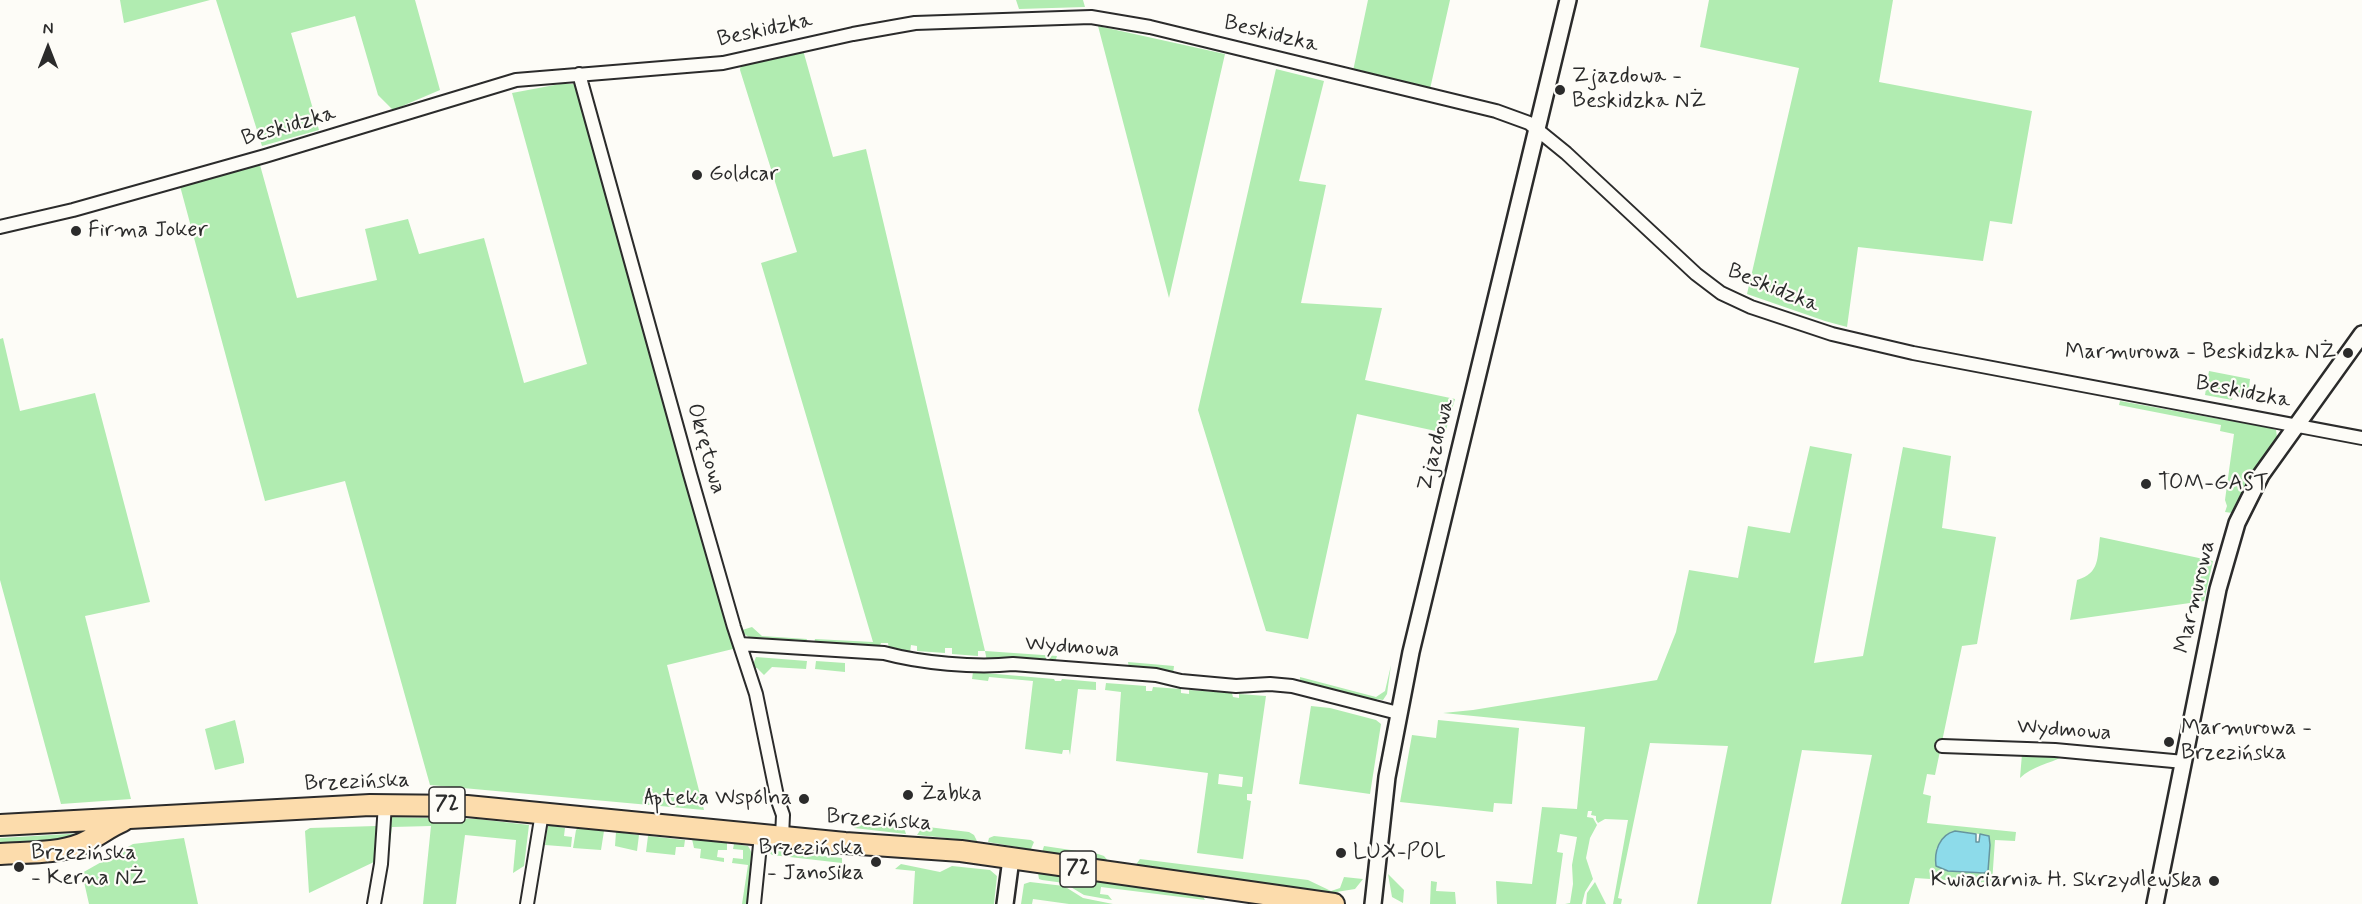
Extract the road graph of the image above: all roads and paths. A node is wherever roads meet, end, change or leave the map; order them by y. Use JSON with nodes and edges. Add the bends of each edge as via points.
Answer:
{"nodes":[{"id":1,"x":1568,"y":0,"type":"edge"},
{"id":2,"x":579,"y":74,"type":"junction"},
{"id":3,"x":1536,"y":129,"type":"junction"},
{"id":4,"x":0,"y":227,"type":"edge"},
{"id":5,"x":2362,"y":334,"type":"edge"},
{"id":6,"x":2296,"y":425,"type":"junction"},
{"id":7,"x":2362,"y":438,"type":"edge"},
{"id":8,"x":740,"y":644,"type":"junction"},
{"id":9,"x":1398,"y":713,"type":"junction"},
{"id":10,"x":1942,"y":746,"type":"dead end"},
{"id":11,"x":2184,"y":762,"type":"junction"},
{"id":12,"x":385,"y":804,"type":"junction"},
{"id":13,"x":542,"y":813,"type":"junction"},
{"id":14,"x":131,"y":818,"type":"junction"},
{"id":15,"x":0,"y":825,"type":"edge"},
{"id":16,"x":761,"y":835,"type":"junction"},
{"id":17,"x":782,"y":837,"type":"junction"},
{"id":18,"x":0,"y":854,"type":"edge"},
{"id":19,"x":1011,"y":859,"type":"junction"},
{"id":20,"x":374,"y":904,"type":"edge"},
{"id":21,"x":527,"y":904,"type":"edge"},
{"id":22,"x":754,"y":904,"type":"edge"},
{"id":23,"x":1005,"y":904,"type":"edge"},
{"id":24,"x":1334,"y":904,"type":"edge"},
{"id":25,"x":1373,"y":904,"type":"edge"},
{"id":26,"x":2155,"y":904,"type":"edge"}],
"edges":[{"from":1,"to":3,"type":"street","name":"Zjazdowa"},
{"from":2,"to":3,"type":"street","name":"Beskidzka","via":[[723,63],[915,23],[1091,17],[1150,27],[1496,111],[1524,120]]},
{"from":2,"to":4,"type":"street","name":"Beskidzka","via":[[516,80],[265,156]]},
{"from":2,"to":8,"type":"street","name":"Okrętowa"},
{"from":3,"to":6,"type":"street","name":"Beskidzka","via":[[1696,274],[1721,293],[1751,307],[1832,334],[1924,356]]},
{"from":3,"to":9,"type":"street","name":"Zjazdowa"},
{"from":5,"to":6,"type":"street","name":"Marmurowa"},
{"from":6,"to":7,"type":"street","name":"Beskidzka"},
{"from":6,"to":11,"type":"street","name":"Marmurowa","via":[[2253,488],[2230,542]]},
{"from":8,"to":9,"type":"street","name":"Wydmowa","via":[[884,653],[904,659],[992,666],[1013,664],[1141,674],[1236,686],[1270,684],[1329,694]]},
{"from":8,"to":17,"type":"street","name":"Okrętowa","via":[[762,718],[783,815]]},
{"from":9,"to":25,"type":"street","name":"Zjazdowa"},
{"from":10,"to":11,"type":"street","name":"Wydmowa","via":[[2055,750]]},
{"from":11,"to":26,"type":"street","name":"Marmurowa"},
{"from":12,"to":13,"type":"main road","name":"Brzezińska","number":"72","via":[[476,806]]},
{"from":12,"to":14,"type":"main road","name":"Brzezińska","number":"72"},
{"from":12,"to":20,"type":"street"},
{"from":13,"to":16,"type":"main road","name":"Brzezińska","number":"72"},
{"from":13,"to":21,"type":"street"},
{"from":14,"to":15,"type":"main road","name":"Brzezińska","number":"72"},
{"from":14,"to":18,"type":"main road","name":"Brzezińska","number":"72","via":[[72,847]]},
{"from":16,"to":17,"type":"main road","name":"Brzezińska","number":"72"},
{"from":16,"to":22,"type":"street"},
{"from":17,"to":19,"type":"main road","name":"Brzezińska","number":"72","via":[[961,851]]},
{"from":19,"to":23,"type":"street"},
{"from":19,"to":24,"type":"main road","name":"Brzezińska","number":"72"}]}
